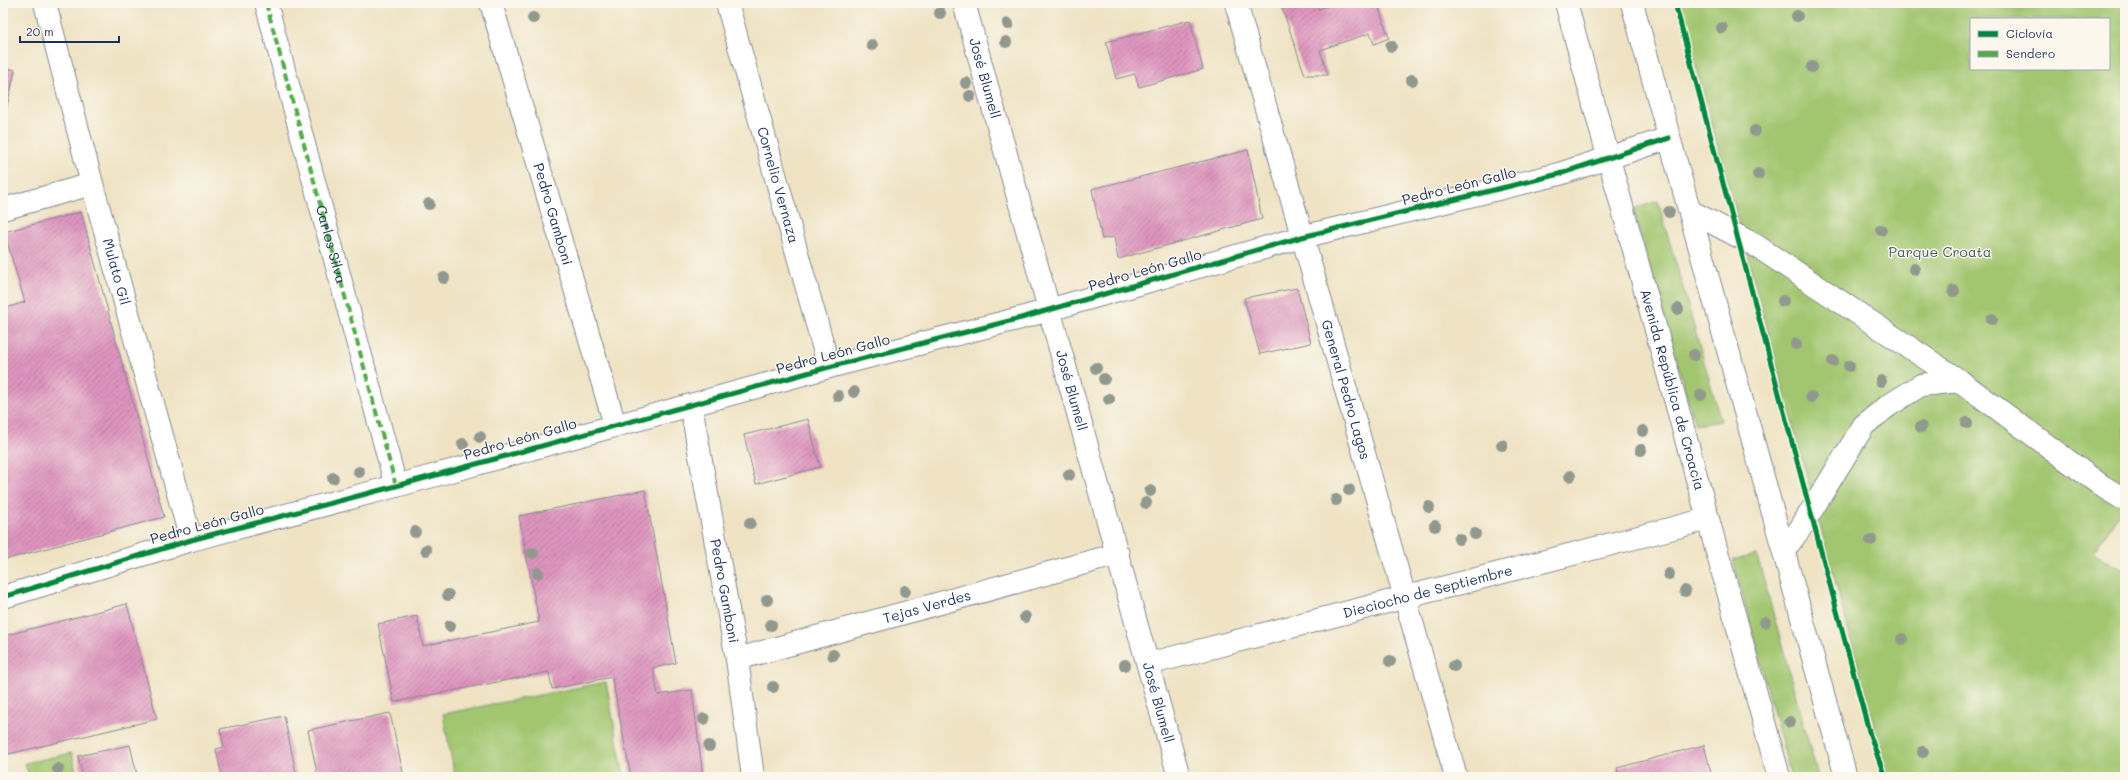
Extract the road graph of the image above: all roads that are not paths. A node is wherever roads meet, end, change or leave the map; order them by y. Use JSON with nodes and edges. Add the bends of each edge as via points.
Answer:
{"nodes":[{"id":1,"x":45,"y":3,"type":"edge"},
{"id":2,"x":266,"y":3,"type":"edge"},
{"id":3,"x":491,"y":3,"type":"edge"},
{"id":4,"x":727,"y":3,"type":"edge"},
{"id":5,"x":964,"y":3,"type":"edge"},
{"id":6,"x":1236,"y":3,"type":"edge"},
{"id":7,"x":1566,"y":3,"type":"edge"},
{"id":8,"x":1632,"y":3,"type":"edge"},
{"id":9,"x":1669,"y":138,"type":"junction"},
{"id":10,"x":1608,"y":158,"type":"junction"},
{"id":11,"x":92,"y":184,"type":"junction"},
{"id":12,"x":3,"y":209,"type":"edge"},
{"id":13,"x":1690,"y":211,"type":"junction"},
{"id":14,"x":1302,"y":237,"type":"junction"},
{"id":15,"x":1050,"y":310,"type":"junction"},
{"id":16,"x":829,"y":367,"type":"junction"},
{"id":17,"x":1960,"y":382,"type":"junction"},
{"id":18,"x":691,"y":406,"type":"junction"},
{"id":19,"x":616,"y":425,"type":"junction"},
{"id":20,"x":396,"y":486,"type":"junction"},
{"id":21,"x":2125,"y":500,"type":"edge"},
{"id":22,"x":1708,"y":519,"type":"junction"},
{"id":23,"x":191,"y":540,"type":"junction"},
{"id":24,"x":1784,"y":550,"type":"junction"},
{"id":25,"x":1118,"y":554,"type":"junction"},
{"id":26,"x":3,"y":597,"type":"edge"},
{"id":27,"x":1405,"y":597,"type":"junction"},
{"id":28,"x":737,"y":658,"type":"junction"},
{"id":29,"x":1148,"y":664,"type":"junction"},
{"id":30,"x":754,"y":777,"type":"edge"},
{"id":31,"x":1179,"y":777,"type":"edge"},
{"id":32,"x":1456,"y":777,"type":"edge"},
{"id":33,"x":1778,"y":777,"type":"edge"},
{"id":34,"x":1846,"y":777,"type":"edge"}],
"edges":[{"from":1,"to":11,"type":"main road","name":"Mulato Gil"},
{"from":2,"to":20,"type":"main road","name":"Carlos Silva"},
{"from":3,"to":19,"type":"main road","name":"Pedro Gamboni"},
{"from":4,"to":16,"type":"main road","name":"Cornelio Vernaza"},
{"from":5,"to":15,"type":"main road","name":"José Blumell"},
{"from":6,"to":14,"type":"main road","name":"General Pedro Lagos"},
{"from":7,"to":10,"type":"main road","name":"Avenida República de Croacia"},
{"from":8,"to":9,"type":"main road"},
{"from":9,"to":10,"type":"main road","name":"Pedro León Gallo"},
{"from":9,"to":13,"type":"main road"},
{"from":10,"to":14,"type":"main road","name":"Pedro León Gallo","via":[[1559,174]]},
{"from":10,"to":22,"type":"main road","name":"Avenida República de Croacia"},
{"from":11,"to":12,"type":"main road"},
{"from":11,"to":23,"type":"main road","name":"Mulato Gil"},
{"from":13,"to":17,"type":"main road","via":[[1754,245]]},
{"from":13,"to":24,"type":"main road"},
{"from":14,"to":15,"type":"main road","name":"Pedro León Gallo"},
{"from":14,"to":27,"type":"main road","name":"General Pedro Lagos"},
{"from":15,"to":16,"type":"main road","name":"Pedro León Gallo"},
{"from":15,"to":25,"type":"main road","name":"José Blumell"},
{"from":16,"to":18,"type":"main road","name":"Pedro León Gallo"},
{"from":17,"to":21,"type":"main road"},
{"from":17,"to":24,"type":"main road","via":[[1921,385],[1864,425],[1800,530]]},
{"from":18,"to":19,"type":"main road","name":"Pedro León Gallo"},
{"from":18,"to":28,"type":"main road","name":"Pedro Gamboni"},
{"from":19,"to":20,"type":"main road","name":"Pedro León Gallo"},
{"from":20,"to":23,"type":"main road","name":"Pedro León Gallo"},
{"from":22,"to":27,"type":"main road","name":"Dieciocho de Septiembre"},
{"from":22,"to":33,"type":"main road","name":"Avenida República de Croacia"},
{"from":23,"to":26,"type":"main road","name":"Pedro León Gallo"},
{"from":24,"to":34,"type":"main road"},
{"from":25,"to":28,"type":"main road","name":"Tejas Verdes"},
{"from":25,"to":29,"type":"main road","name":"José Blumell"},
{"from":27,"to":29,"type":"main road","name":"Dieciocho de Septiembre"},
{"from":27,"to":32,"type":"main road","name":"General Pedro Lagos"},
{"from":28,"to":30,"type":"main road","name":"Pedro Gamboni"},
{"from":29,"to":31,"type":"main road","name":"José Blumell"}]}
